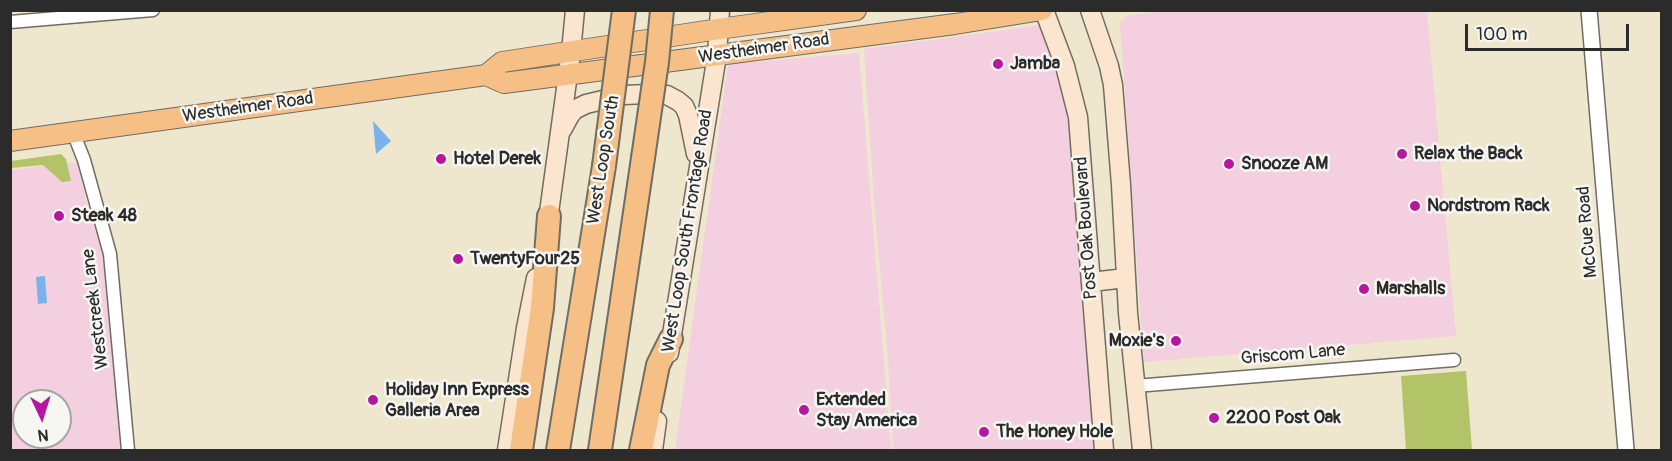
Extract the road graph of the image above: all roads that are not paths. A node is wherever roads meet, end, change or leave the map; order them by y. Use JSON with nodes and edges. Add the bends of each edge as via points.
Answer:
{"nodes":[{"id":1,"x":153,"y":10,"type":"edge"},
{"id":2,"x":574,"y":10,"type":"edge"},
{"id":3,"x":624,"y":10,"type":"edge"},
{"id":4,"x":662,"y":10,"type":"edge"},
{"id":5,"x":673,"y":10,"type":"edge"},
{"id":6,"x":737,"y":10,"type":"edge"},
{"id":7,"x":856,"y":10,"type":"edge"},
{"id":8,"x":1043,"y":10,"type":"edge"},
{"id":9,"x":1090,"y":10,"type":"edge"},
{"id":10,"x":1588,"y":10,"type":"edge"},
{"id":11,"x":720,"y":20,"type":"edge"},
{"id":12,"x":10,"y":22,"type":"edge"},
{"id":13,"x":769,"y":22,"type":"junction"},
{"id":14,"x":571,"y":52,"type":"junction"},
{"id":15,"x":717,"y":55,"type":"junction"},
{"id":16,"x":657,"y":62,"type":"junction"},
{"id":17,"x":568,"y":74,"type":"junction"},
{"id":18,"x":486,"y":75,"type":"junction"},
{"id":19,"x":73,"y":132,"type":"junction"},
{"id":20,"x":560,"y":134,"type":"junction"},
{"id":21,"x":10,"y":141,"type":"edge"},
{"id":22,"x":699,"y":164,"type":"junction"},
{"id":23,"x":549,"y":216,"type":"junction"},
{"id":24,"x":1126,"y":278,"type":"junction"},
{"id":25,"x":1091,"y":282,"type":"junction"},
{"id":26,"x":671,"y":339,"type":"junction"},
{"id":27,"x":1454,"y":360,"type":"dead end"},
{"id":28,"x":1135,"y":386,"type":"junction"},
{"id":29,"x":602,"y":444,"type":"edge"},
{"id":30,"x":558,"y":448,"type":"edge"},
{"id":31,"x":128,"y":450,"type":"edge"},
{"id":32,"x":507,"y":450,"type":"edge"},
{"id":33,"x":521,"y":450,"type":"edge"},
{"id":34,"x":641,"y":450,"type":"edge"},
{"id":35,"x":653,"y":450,"type":"edge"},
{"id":36,"x":1104,"y":450,"type":"edge"},
{"id":37,"x":1142,"y":450,"type":"edge"},
{"id":38,"x":1626,"y":450,"type":"edge"}],
"edges":[{"from":1,"to":12,"type":"street"},
{"from":2,"to":14,"type":"main road"},
{"from":3,"to":30,"type":"highway","name":"West Loop South","bridge":true,"via":[[604,166]]},
{"from":4,"to":16,"type":"highway","name":"West Loop South","bridge":true},
{"from":5,"to":16,"type":"highway","bridge":true},
{"from":6,"to":13,"type":"main road"},
{"from":7,"to":13,"type":"main road","name":"Westheimer Road"},
{"from":8,"to":15,"type":"main road","name":"Westheimer Road"},
{"from":8,"to":25,"type":"main road","name":"Post Oak Boulevard","via":[[1065,66],[1078,117]]},
{"from":9,"to":24,"type":"main road","name":"Post Oak Boulevard","via":[[1113,85]]},
{"from":10,"to":38,"type":"street","name":"McCue Road"},
{"from":11,"to":13,"type":"main road","name":"Westheimer Road"},
{"from":11,"to":14,"type":"main road","name":"Westheimer Road"},
{"from":11,"to":15,"type":"main road","name":"West Loop South Frontage Road"},
{"from":14,"to":17,"type":"main road"},
{"from":14,"to":18,"type":"main road","name":"Westheimer Road","via":[[502,62]]},
{"from":15,"to":17,"type":"main road","name":"Westheimer Road"},
{"from":15,"to":22,"type":"main road","name":"West Loop South Frontage Road"},
{"from":16,"to":29,"type":"highway","name":"West Loop South","bridge":true},
{"from":17,"to":18,"type":"main road","name":"Westheimer Road","via":[[504,82]]},
{"from":17,"to":20,"type":"main road"},
{"from":18,"to":19,"type":"main road","name":"Westheimer Road"},
{"from":19,"to":21,"type":"main road","name":"Westheimer Road"},
{"from":19,"to":31,"type":"street","name":"Westcreek Lane","via":[[110,254]]},
{"from":20,"to":22,"type":"main road","via":[[574,110],[586,104],[624,95],[667,95],[684,106]]},
{"from":20,"to":23,"type":"main road"},
{"from":22,"to":26,"type":"main road","name":"West Loop South Frontage Road"},
{"from":23,"to":32,"type":"main road"},
{"from":23,"to":33,"type":"highway","via":[[542,308]]},
{"from":24,"to":25,"type":"main road"},
{"from":24,"to":28,"type":"main road","name":"Post Oak Boulevard"},
{"from":25,"to":36,"type":"main road","name":"Post Oak Boulevard"},
{"from":26,"to":34,"type":"highway","via":[[658,366]]},
{"from":26,"to":35,"type":"main road","name":"West Loop South Frontage Road"},
{"from":27,"to":28,"type":"street","name":"Griscom Lane"},
{"from":28,"to":37,"type":"main road","name":"Post Oak Boulevard"}]}
